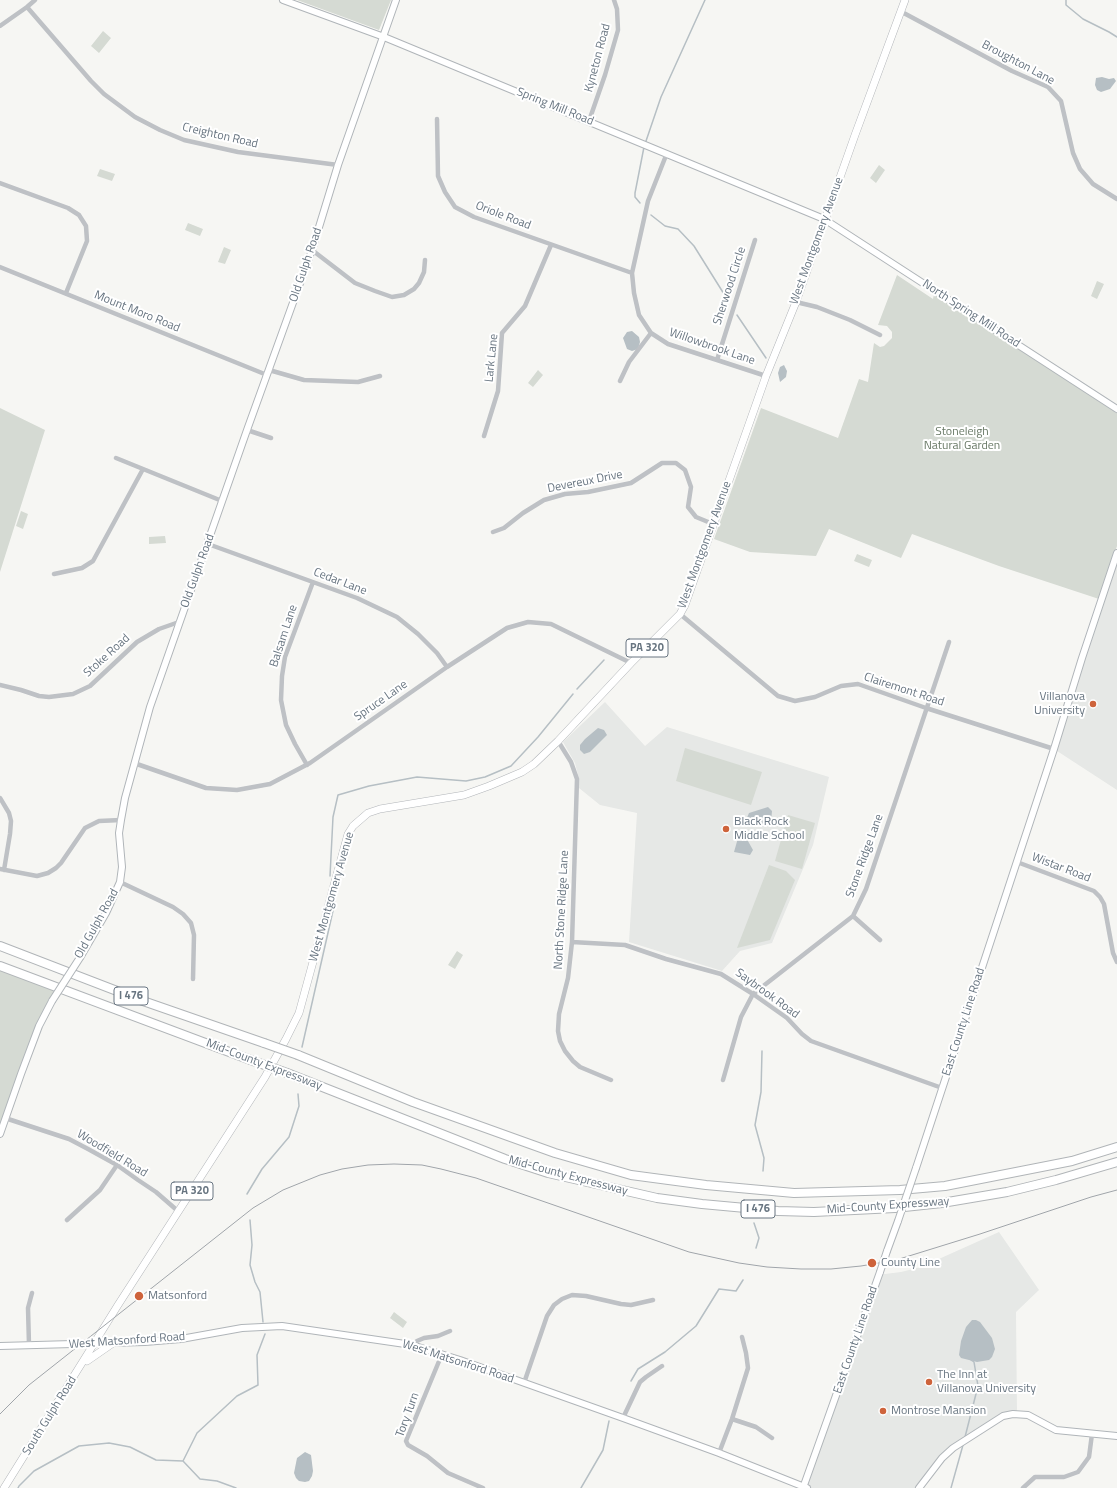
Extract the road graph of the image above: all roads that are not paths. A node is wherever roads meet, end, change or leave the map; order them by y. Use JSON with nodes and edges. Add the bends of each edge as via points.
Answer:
{"nodes":[{"id":1,"x":35,"y":0,"type":"edge"},
{"id":2,"x":284,"y":0,"type":"edge"},
{"id":3,"x":396,"y":0,"type":"edge"},
{"id":4,"x":614,"y":0,"type":"edge"},
{"id":5,"x":905,"y":0,"type":"edge"},
{"id":6,"x":27,"y":7,"type":"junction"},
{"id":7,"x":900,"y":11,"type":"junction"},
{"id":8,"x":0,"y":26,"type":"edge"},
{"id":9,"x":384,"y":37,"type":"junction"},
{"id":10,"x":437,"y":119,"type":"dead end"},
{"id":11,"x":589,"y":121,"type":"junction"},
{"id":12,"x":667,"y":153,"type":"junction"},
{"id":13,"x":338,"y":165,"type":"junction"},
{"id":14,"x":0,"y":183,"type":"edge"},
{"id":15,"x":1117,"y":199,"type":"edge"},
{"id":16,"x":824,"y":219,"type":"junction"},
{"id":17,"x":755,"y":240,"type":"dead end"},
{"id":18,"x":551,"y":245,"type":"junction"},
{"id":19,"x":312,"y":250,"type":"junction"},
{"id":20,"x":425,"y":260,"type":"dead end"},
{"id":21,"x":0,"y":267,"type":"edge"},
{"id":22,"x":632,"y":273,"type":"junction"},
{"id":23,"x":66,"y":293,"type":"junction"},
{"id":24,"x":796,"y":302,"type":"junction"},
{"id":25,"x":651,"y":333,"type":"junction"},
{"id":26,"x":880,"y":336,"type":"dead end"},
{"id":27,"x":717,"y":360,"type":"junction"},
{"id":28,"x":268,"y":372,"type":"junction"},
{"id":29,"x":380,"y":376,"type":"dead end"},
{"id":30,"x":766,"y":376,"type":"junction"},
{"id":31,"x":620,"y":381,"type":"dead end"},
{"id":32,"x":1117,"y":409,"type":"edge"},
{"id":33,"x":247,"y":430,"type":"junction"},
{"id":34,"x":484,"y":436,"type":"dead end"},
{"id":35,"x":271,"y":438,"type":"dead end"},
{"id":36,"x":116,"y":458,"type":"dead end"},
{"id":37,"x":143,"y":469,"type":"junction"},
{"id":38,"x":222,"y":500,"type":"junction"},
{"id":39,"x":713,"y":524,"type":"junction"},
{"id":40,"x":493,"y":532,"type":"dead end"},
{"id":41,"x":208,"y":544,"type":"junction"},
{"id":42,"x":1117,"y":553,"type":"edge"},
{"id":43,"x":54,"y":574,"type":"dead end"},
{"id":44,"x":313,"y":582,"type":"junction"},
{"id":45,"x":680,"y":614,"type":"junction"},
{"id":46,"x":179,"y":622,"type":"junction"},
{"id":47,"x":949,"y":642,"type":"dead end"},
{"id":48,"x":631,"y":663,"type":"junction"},
{"id":49,"x":447,"y":667,"type":"junction"},
{"id":50,"x":0,"y":685,"type":"edge"},
{"id":51,"x":926,"y":708,"type":"junction"},
{"id":52,"x":558,"y":741,"type":"junction"},
{"id":53,"x":1054,"y":748,"type":"junction"},
{"id":54,"x":134,"y":763,"type":"junction"},
{"id":55,"x":307,"y":765,"type":"junction"},
{"id":56,"x":0,"y":798,"type":"edge"},
{"id":57,"x":121,"y":820,"type":"junction"},
{"id":58,"x":1017,"y":862,"type":"junction"},
{"id":59,"x":2,"y":869,"type":"edge"},
{"id":60,"x":120,"y":882,"type":"junction"},
{"id":61,"x":853,"y":916,"type":"junction"},
{"id":62,"x":880,"y":940,"type":"dead end"},
{"id":63,"x":572,"y":942,"type":"junction"},
{"id":64,"x":0,"y":946,"type":"edge"},
{"id":65,"x":1117,"y":962,"type":"edge"},
{"id":66,"x":0,"y":966,"type":"edge"},
{"id":67,"x":193,"y":979,"type":"dead end"},
{"id":68,"x":753,"y":994,"type":"junction"},
{"id":69,"x":611,"y":1080,"type":"dead end"},
{"id":70,"x":723,"y":1080,"type":"dead end"},
{"id":71,"x":942,"y":1088,"type":"junction"},
{"id":72,"x":6,"y":1118,"type":"junction"},
{"id":73,"x":0,"y":1134,"type":"edge"},
{"id":74,"x":1117,"y":1147,"type":"edge"},
{"id":75,"x":1117,"y":1162,"type":"edge"},
{"id":76,"x":117,"y":1165,"type":"junction"},
{"id":77,"x":179,"y":1212,"type":"junction"},
{"id":78,"x":67,"y":1220,"type":"dead end"},
{"id":79,"x":32,"y":1293,"type":"dead end"},
{"id":80,"x":653,"y":1300,"type":"dead end"},
{"id":81,"x":450,"y":1331,"type":"dead end"},
{"id":82,"x":742,"y":1337,"type":"dead end"},
{"id":83,"x":113,"y":1343,"type":"junction"},
{"id":84,"x":95,"y":1344,"type":"junction"},
{"id":85,"x":29,"y":1345,"type":"junction"},
{"id":86,"x":412,"y":1345,"type":"junction"},
{"id":87,"x":0,"y":1346,"type":"edge"},
{"id":88,"x":442,"y":1354,"type":"junction"},
{"id":89,"x":662,"y":1366,"type":"dead end"},
{"id":90,"x":81,"y":1367,"type":"junction"},
{"id":91,"x":524,"y":1383,"type":"junction"},
{"id":92,"x":623,"y":1418,"type":"junction"},
{"id":93,"x":732,"y":1419,"type":"junction"},
{"id":94,"x":1092,"y":1434,"type":"junction"},
{"id":95,"x":1117,"y":1436,"type":"edge"},
{"id":96,"x":772,"y":1438,"type":"dead end"},
{"id":97,"x":719,"y":1453,"type":"junction"},
{"id":98,"x":4,"y":1488,"type":"edge"},
{"id":99,"x":483,"y":1488,"type":"edge"},
{"id":100,"x":805,"y":1488,"type":"edge"},
{"id":101,"x":919,"y":1488,"type":"edge"},
{"id":102,"x":1023,"y":1488,"type":"edge"}],
"edges":[{"from":1,"to":6,"type":"street"},
{"from":2,"to":9,"type":"street","name":"Spring Mill Road"},
{"from":3,"to":9,"type":"street","name":"Old Gulph Road"},
{"from":4,"to":11,"type":"street","name":"Kyneton Road","via":[[618,30],[606,75]]},
{"from":5,"to":7,"type":"main road","name":"West Montgomery Avenue"},
{"from":6,"to":8,"type":"street"},
{"from":6,"to":13,"type":"street","name":"Creighton Road","via":[[91,81],[135,117],[184,140],[238,152]]},
{"from":7,"to":15,"type":"street","name":"Broughton Lane","via":[[1012,71],[1048,87],[1061,101],[1073,153],[1080,169],[1093,184]]},
{"from":7,"to":16,"type":"main road","name":"West Montgomery Avenue"},
{"from":9,"to":11,"type":"street","name":"Spring Mill Road"},
{"from":9,"to":13,"type":"street","name":"Old Gulph Road"},
{"from":10,"to":18,"type":"street","name":"Oriole Road","via":[[438,176],[455,207],[474,217]]},
{"from":11,"to":12,"type":"street","name":"Spring Mill Road"},
{"from":12,"to":16,"type":"street","name":"Spring Mill Road"},
{"from":12,"to":22,"type":"street","name":"Willowbrook Lane","via":[[648,201]]},
{"from":13,"to":19,"type":"street","name":"Old Gulph Road"},
{"from":14,"to":23,"type":"street","via":[[68,208],[79,215],[86,226],[87,241]]},
{"from":16,"to":24,"type":"main road","name":"West Montgomery Avenue","number":"PA 320"},
{"from":16,"to":32,"type":"street","name":"North Spring Mill Road"},
{"from":17,"to":27,"type":"street","name":"Sherwood Circle"},
{"from":18,"to":22,"type":"street","name":"Oriole Road"},
{"from":18,"to":34,"type":"street","name":"Lark Lane","via":[[525,306],[502,333],[498,391]]},
{"from":19,"to":20,"type":"street","via":[[355,283],[392,297],[404,295],[414,289],[424,272]]},
{"from":19,"to":28,"type":"street","name":"Old Gulph Road"},
{"from":21,"to":23,"type":"street","name":"Mount Moro Road"},
{"from":22,"to":25,"type":"street","name":"Willowbrook Lane","via":[[639,315]]},
{"from":23,"to":28,"type":"street","name":"Mount Moro Road"},
{"from":24,"to":26,"type":"street","via":[[850,320]]},
{"from":24,"to":30,"type":"main road","name":"West Montgomery Avenue","number":"PA 320"},
{"from":25,"to":27,"type":"street","name":"Willowbrook Lane","via":[[668,344]]},
{"from":25,"to":31,"type":"street","via":[[629,362]]},
{"from":27,"to":30,"type":"street","name":"Willowbrook Lane"},
{"from":28,"to":29,"type":"street","name":"Mount Moro Road","via":[[304,380],[358,382]]},
{"from":28,"to":33,"type":"street","name":"Old Gulph Road"},
{"from":30,"to":39,"type":"main road","name":"West Montgomery Avenue","number":"PA 320"},
{"from":33,"to":35,"type":"street"},
{"from":33,"to":38,"type":"street","name":"Old Gulph Road"},
{"from":36,"to":37,"type":"street"},
{"from":37,"to":38,"type":"street"},
{"from":37,"to":43,"type":"street","via":[[93,561],[82,568]]},
{"from":38,"to":41,"type":"street","name":"Old Gulph Road"},
{"from":39,"to":40,"type":"street","name":"Devereux Drive","via":[[696,517],[688,507],[691,488],[685,470],[676,463],[662,463],[631,483],[544,500],[504,528]]},
{"from":39,"to":45,"type":"main road","name":"West Montgomery Avenue","number":"PA 320"},
{"from":41,"to":44,"type":"street","name":"Cedar Lane"},
{"from":41,"to":46,"type":"street","name":"Old Gulph Road"},
{"from":42,"to":53,"type":"street","name":"East County Line Road"},
{"from":44,"to":49,"type":"street","name":"Cedar Lane","via":[[357,598],[397,617],[437,653]]},
{"from":44,"to":55,"type":"street","name":"Balsam Lane","via":[[285,657],[280,700],[286,724]]},
{"from":45,"to":48,"type":"main road","name":"West Montgomery Avenue","number":"PA 320"},
{"from":45,"to":51,"type":"street","name":"Clairemont Road","via":[[778,696],[795,701],[815,697],[841,686],[858,684]]},
{"from":46,"to":50,"type":"street","name":"Stoke Road","via":[[159,629],[137,642],[90,686],[73,694],[44,696]]},
{"from":46,"to":54,"type":"street","name":"Old Gulph Road"},
{"from":47,"to":51,"type":"street","name":"Stone Ridge Lane"},
{"from":48,"to":49,"type":"street","name":"Spruce Lane","via":[[551,624],[528,622],[507,628]]},
{"from":48,"to":52,"type":"main road","name":"West Montgomery Avenue","number":"PA 320"},
{"from":49,"to":55,"type":"street","name":"Spruce Lane"},
{"from":51,"to":53,"type":"street","name":"Clairemont Road"},
{"from":51,"to":61,"type":"street","name":"Stone Ridge Lane","via":[[866,889]]},
{"from":52,"to":63,"type":"street","name":"North Stone Ridge Lane","via":[[571,762],[577,779]]},
{"from":52,"to":77,"type":"main road","name":"West Montgomery Avenue","number":"PA 320","via":[[522,772],[489,786],[464,795],[380,809],[368,813],[353,826],[348,834],[299,1013],[265,1077]]},
{"from":53,"to":58,"type":"street","name":"East County Line Road"},
{"from":54,"to":55,"type":"street","name":"Spruce Lane","via":[[206,788],[237,790],[270,784]]},
{"from":54,"to":57,"type":"street","name":"Old Gulph Road"},
{"from":56,"to":59,"type":"street","via":[[9,813],[10,821],[10,834]]},
{"from":57,"to":59,"type":"street","via":[[99,821],[85,828],[61,863],[48,873],[37,876]]},
{"from":57,"to":60,"type":"street","name":"Old Gulph Road"},
{"from":58,"to":65,"type":"street","name":"Wistar Road","via":[[1094,891],[1104,904]]},
{"from":58,"to":71,"type":"street","name":"East County Line Road"},
{"from":60,"to":67,"type":"street","via":[[173,907],[191,923],[194,935]]},
{"from":60,"to":72,"type":"street","name":"Old Gulph Road","bridge":true,"via":[[106,913],[52,1001],[37,1033]]},
{"from":61,"to":62,"type":"street"},
{"from":61,"to":68,"type":"street","name":"Stone Ridge Lane"},
{"from":63,"to":68,"type":"street","name":"Saybrook Road","via":[[625,945],[721,974]]},
{"from":63,"to":69,"type":"street","name":"North Stone Ridge Lane","via":[[568,978],[558,1022],[560,1041],[565,1051],[580,1067]]},
{"from":64,"to":74,"type":"highway","name":"Mid-County Expressway","number":"I 476","bridge":true,"via":[[143,1001],[298,1055],[413,1102],[555,1153],[631,1175],[794,1193],[900,1190],[945,1186],[1072,1161]]},
{"from":66,"to":75,"type":"highway","name":"Mid-County Expressway","number":"I 476","bridge":true,"via":[[287,1073],[505,1159],[548,1173],[657,1198],[741,1208],[814,1212],[895,1208],[1007,1192]]},
{"from":68,"to":70,"type":"street","name":"Stone Ridge Lane","via":[[741,1017]]},
{"from":68,"to":71,"type":"street","name":"Saybrook Road","via":[[787,1018],[811,1040]]},
{"from":71,"to":100,"type":"street","name":"East County Line Road","bridge":true},
{"from":72,"to":73,"type":"street","name":"Old Gulph Road"},
{"from":72,"to":76,"type":"street","name":"Woodfield Road","via":[[69,1139]]},
{"from":76,"to":77,"type":"street","name":"Woodfield Road","via":[[156,1192]]},
{"from":76,"to":78,"type":"street","via":[[100,1190]]},
{"from":77,"to":84,"type":"main road","name":"West Montgomery Avenue","number":"PA 320"},
{"from":79,"to":85,"type":"street","via":[[28,1308]]},
{"from":80,"to":91,"type":"street","via":[[631,1305],[586,1296],[572,1295],[562,1299],[554,1305],[547,1316]]},
{"from":81,"to":86,"type":"street","via":[[424,1338]]},
{"from":82,"to":93,"type":"street","via":[[748,1368]]},
{"from":83,"to":84,"type":"street","name":"West Matsonford Road"},
{"from":83,"to":86,"type":"street","name":"West Matsonford Road","via":[[181,1339],[242,1328],[282,1326]]},
{"from":83,"to":90,"type":"main road"},
{"from":84,"to":85,"type":"street","name":"West Matsonford Road"},
{"from":84,"to":90,"type":"main road","name":"South Gulph Road","number":"PA 320"},
{"from":85,"to":87,"type":"street","name":"West Matsonford Road"},
{"from":86,"to":88,"type":"street","name":"West Matsonford Road"},
{"from":88,"to":91,"type":"street","name":"West Matsonford Road"},
{"from":88,"to":99,"type":"street","name":"Tory Turn","via":[[406,1441],[448,1473]]},
{"from":89,"to":92,"type":"street","via":[[640,1382]]},
{"from":90,"to":98,"type":"main road","name":"South Gulph Road","number":"PA 320"},
{"from":91,"to":92,"type":"street","name":"West Matsonford Road"},
{"from":92,"to":97,"type":"street","name":"West Matsonford Road"},
{"from":93,"to":96,"type":"street","via":[[756,1427]]},
{"from":93,"to":97,"type":"street"},
{"from":94,"to":95,"type":"street"},
{"from":94,"to":101,"type":"street","via":[[1056,1430],[1028,1415],[1003,1416],[960,1443],[942,1458]]},
{"from":94,"to":102,"type":"street","via":[[1089,1457],[1078,1472],[1064,1477],[1035,1477]]},
{"from":97,"to":100,"type":"street","name":"West Matsonford Road"}]}
